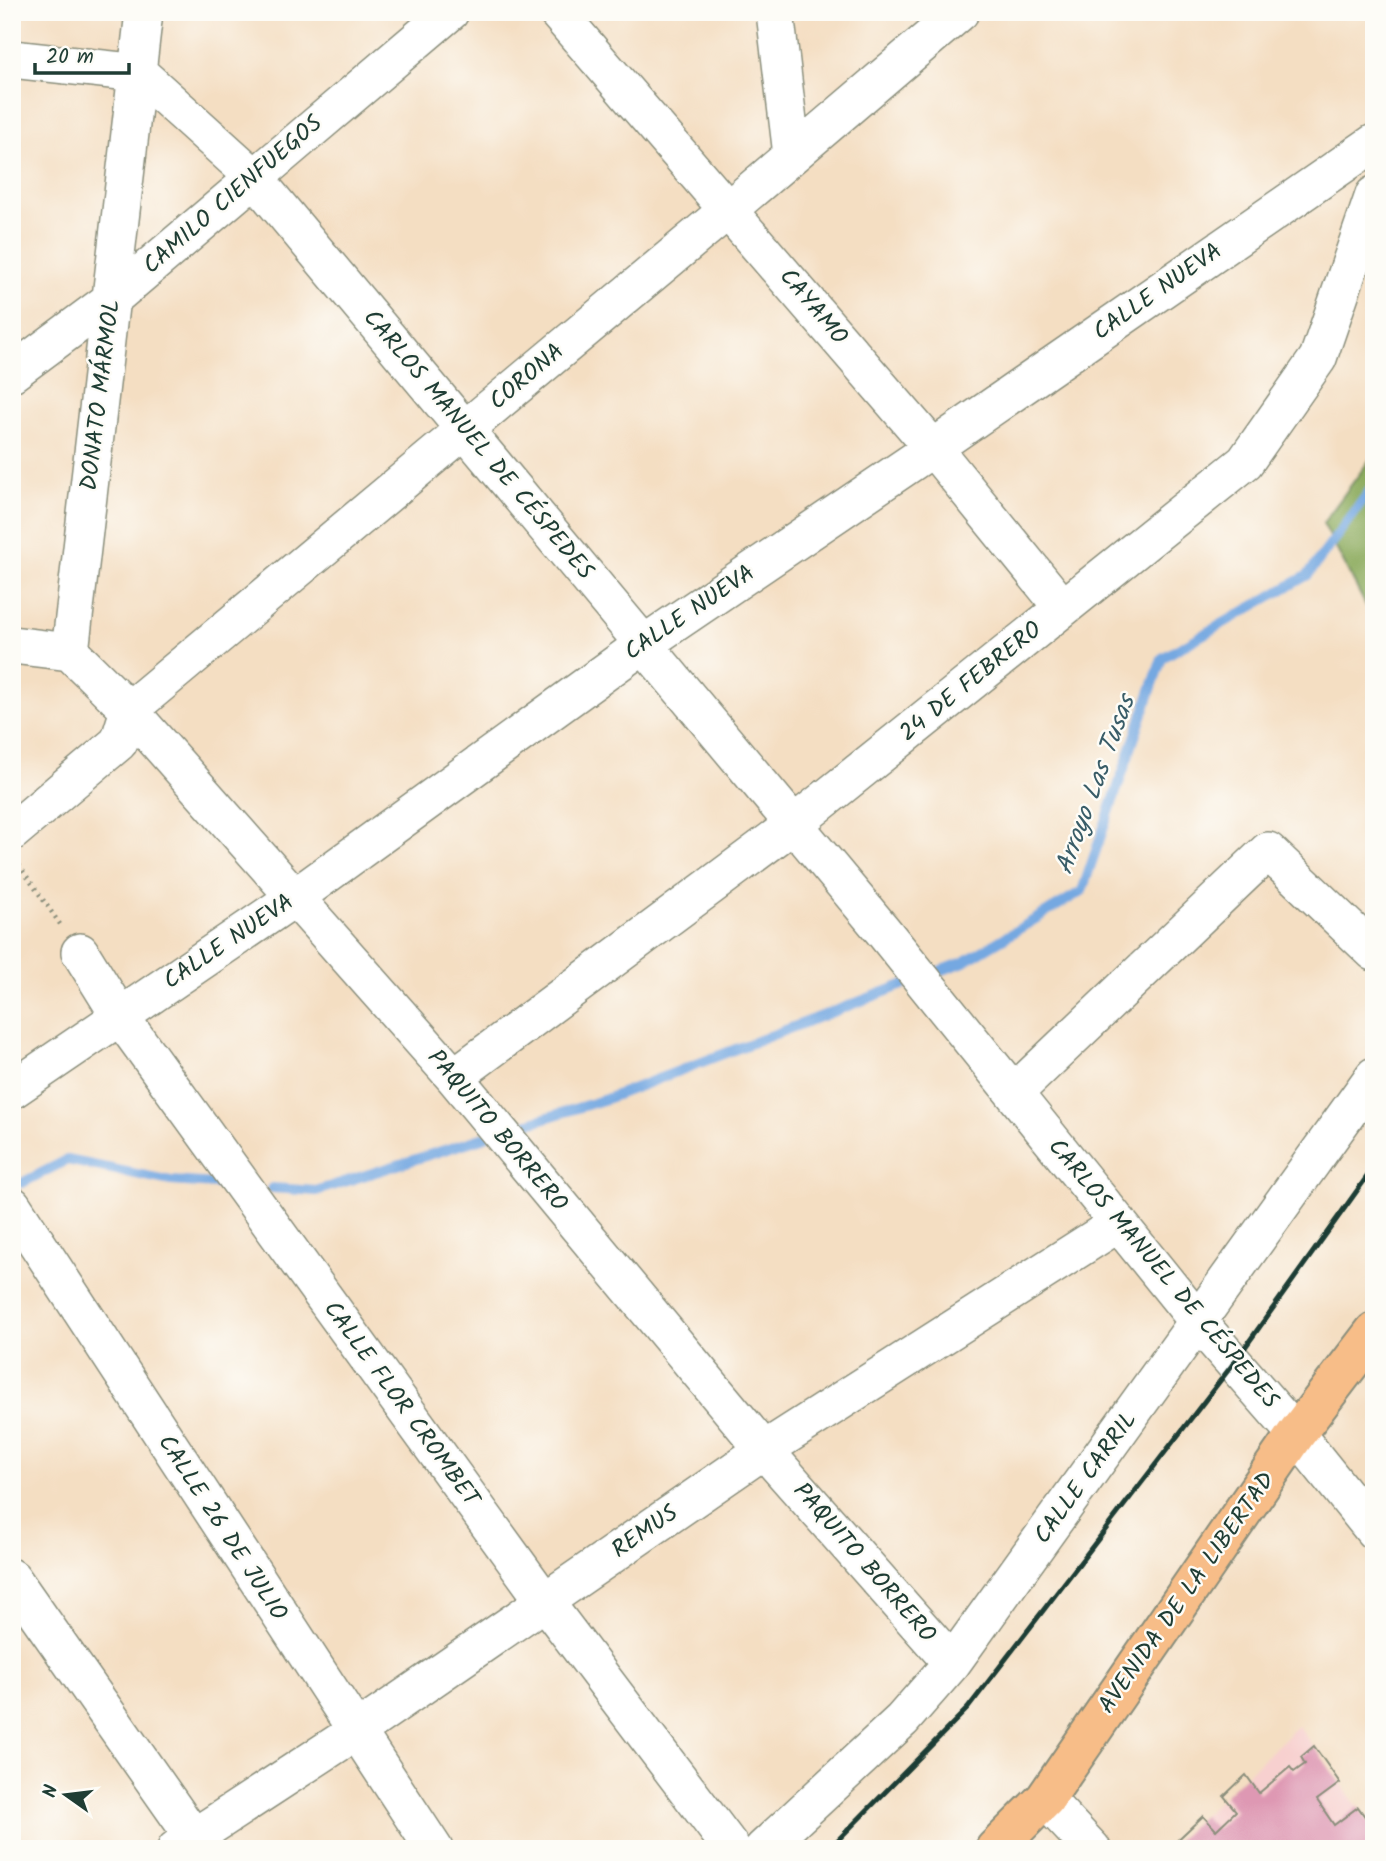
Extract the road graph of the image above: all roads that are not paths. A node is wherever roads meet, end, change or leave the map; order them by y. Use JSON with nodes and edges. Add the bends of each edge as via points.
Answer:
{"nodes":[{"id":1,"x":145,"y":12,"type":"edge"},
{"id":2,"x":450,"y":12,"type":"edge"},
{"id":3,"x":557,"y":12,"type":"edge"},
{"id":4,"x":775,"y":12,"type":"edge"},
{"id":5,"x":960,"y":12,"type":"edge"},
{"id":6,"x":12,"y":59,"type":"edge"},
{"id":7,"x":139,"y":73,"type":"junction"},
{"id":8,"x":1374,"y":143,"type":"edge"},
{"id":9,"x":792,"y":155,"type":"junction"},
{"id":10,"x":253,"y":176,"type":"junction"},
{"id":11,"x":1374,"y":195,"type":"edge"},
{"id":12,"x":729,"y":209,"type":"junction"},
{"id":13,"x":113,"y":298,"type":"junction"},
{"id":14,"x":12,"y":373,"type":"edge"},
{"id":15,"x":464,"y":429,"type":"junction"},
{"id":16,"x":933,"y":448,"type":"junction"},
{"id":17,"x":1063,"y":608,"type":"junction"},
{"id":18,"x":644,"y":644,"type":"junction"},
{"id":19,"x":12,"y":645,"type":"edge"},
{"id":20,"x":70,"y":652,"type":"junction"},
{"id":21,"x":129,"y":710,"type":"junction"},
{"id":22,"x":794,"y":824,"type":"junction"},
{"id":23,"x":12,"y":832,"type":"edge"},
{"id":24,"x":294,"y":898,"type":"junction"},
{"id":25,"x":80,"y":952,"type":"road end"},
{"id":26,"x":1374,"y":952,"type":"edge"},
{"id":27,"x":119,"y":1015,"type":"junction"},
{"id":28,"x":1374,"y":1076,"type":"edge"},
{"id":29,"x":454,"y":1077,"type":"junction"},
{"id":30,"x":12,"y":1090,"type":"edge"},
{"id":31,"x":1014,"y":1093,"type":"junction"},
{"id":32,"x":12,"y":1205,"type":"edge"},
{"id":33,"x":1119,"y":1223,"type":"junction"},
{"id":34,"x":1199,"y":1323,"type":"junction"},
{"id":35,"x":1374,"y":1332,"type":"edge"},
{"id":36,"x":1296,"y":1434,"type":"junction"},
{"id":37,"x":764,"y":1450,"type":"junction"},
{"id":38,"x":1374,"y":1531,"type":"edge"},
{"id":39,"x":12,"y":1578,"type":"edge"},
{"id":40,"x":545,"y":1602,"type":"junction"},
{"id":41,"x":952,"y":1663,"type":"junction"},
{"id":42,"x":355,"y":1732,"type":"junction"},
{"id":43,"x":1045,"y":1799,"type":"junction"},
{"id":44,"x":191,"y":1845,"type":"edge"},
{"id":45,"x":435,"y":1849,"type":"edge"},
{"id":46,"x":732,"y":1849,"type":"edge"},
{"id":47,"x":763,"y":1849,"type":"edge"},
{"id":48,"x":995,"y":1849,"type":"edge"},
{"id":49,"x":1092,"y":1849,"type":"edge"}],
"edges":[{"from":1,"to":7,"type":"street","name":"DONATO MÁRMOL"},
{"from":2,"to":10,"type":"street","name":"CAMILO CIENFUEGOS"},
{"from":3,"to":12,"type":"street","name":"CAYAMO"},
{"from":4,"to":9,"type":"street"},
{"from":5,"to":9,"type":"street","name":"CORONA"},
{"from":6,"to":7,"type":"street"},
{"from":7,"to":10,"type":"street","name":"CARLOS MANUEL DE CÉSPEDES"},
{"from":7,"to":13,"type":"street","name":"DONATO MÁRMOL"},
{"from":8,"to":16,"type":"street","name":"CALLE NUEVA"},
{"from":9,"to":12,"type":"street","name":"CORONA"},
{"from":10,"to":13,"type":"street","name":"CAMILO CIENFUEGOS"},
{"from":10,"to":15,"type":"street","name":"CARLOS MANUEL DE CÉSPEDES"},
{"from":11,"to":17,"type":"street","name":"24 DE FEBRERO","via":[[1318,358],[1245,462]]},
{"from":12,"to":15,"type":"street","name":"CORONA"},
{"from":12,"to":16,"type":"street","name":"CAYAMO"},
{"from":13,"to":14,"type":"street","name":"CAMILO CIENFUEGOS"},
{"from":13,"to":20,"type":"street","name":"DONATO MÁRMOL"},
{"from":15,"to":18,"type":"street","name":"CARLOS MANUEL DE CÉSPEDES"},
{"from":15,"to":21,"type":"street","name":"CORONA"},
{"from":16,"to":17,"type":"street","name":"CAYAMO"},
{"from":16,"to":18,"type":"street","name":"CALLE NUEVA"},
{"from":17,"to":22,"type":"street","name":"24 DE FEBRERO"},
{"from":18,"to":22,"type":"street","name":"CARLOS MANUEL DE CÉSPEDES"},
{"from":18,"to":24,"type":"street","name":"CALLE NUEVA"},
{"from":19,"to":20,"type":"street"},
{"from":20,"to":21,"type":"street","name":"PAQUITO BORRERO"},
{"from":21,"to":23,"type":"street","via":[[119,743]]},
{"from":21,"to":24,"type":"street","name":"PAQUITO BORRERO"},
{"from":22,"to":29,"type":"street","name":"24 DE FEBRERO"},
{"from":22,"to":31,"type":"street","name":"CARLOS MANUEL DE CÉSPEDES"},
{"from":24,"to":27,"type":"street","name":"CALLE NUEVA"},
{"from":24,"to":29,"type":"street","name":"PAQUITO BORRERO"},
{"from":25,"to":27,"type":"street","name":"CALLE FLOR CROMBET"},
{"from":26,"to":31,"type":"street","via":[[1268,852]]},
{"from":27,"to":30,"type":"street","name":"CALLE NUEVA"},
{"from":27,"to":40,"type":"street","name":"CALLE FLOR CROMBET"},
{"from":28,"to":34,"type":"street","name":"CALLE CARRIL"},
{"from":29,"to":37,"type":"street","name":"PAQUITO BORRERO"},
{"from":31,"to":33,"type":"street","name":"CARLOS MANUEL DE CÉSPEDES"},
{"from":32,"to":42,"type":"street","name":"CALLE 26 DE JULIO"},
{"from":33,"to":34,"type":"street","name":"CARLOS MANUEL DE CÉSPEDES"},
{"from":33,"to":37,"type":"street","name":"REMUS"},
{"from":34,"to":36,"type":"street","name":"CARLOS MANUEL DE CÉSPEDES"},
{"from":34,"to":41,"type":"street","name":"CALLE CARRIL"},
{"from":35,"to":36,"type":"main road","name":"AVENIDA DE LA LIBERTAD"},
{"from":36,"to":38,"type":"street","name":"CARLOS MANUEL DE CÉSPEDES"},
{"from":36,"to":43,"type":"main road","name":"AVENIDA DE LA LIBERTAD"},
{"from":37,"to":40,"type":"street","name":"REMUS"},
{"from":37,"to":41,"type":"street","name":"PAQUITO BORRERO"},
{"from":39,"to":44,"type":"street"},
{"from":40,"to":42,"type":"street","name":"REMUS"},
{"from":40,"to":46,"type":"street","name":"CALLE FLOR CROMBET"},
{"from":41,"to":47,"type":"street","name":"CALLE CARRIL","via":[[902,1720]]},
{"from":42,"to":44,"type":"street","name":"REMUS"},
{"from":42,"to":45,"type":"street","name":"CALLE 26 DE JULIO"},
{"from":43,"to":48,"type":"main road","name":"AVENIDA DE LA LIBERTAD"},
{"from":43,"to":49,"type":"street"}]}
